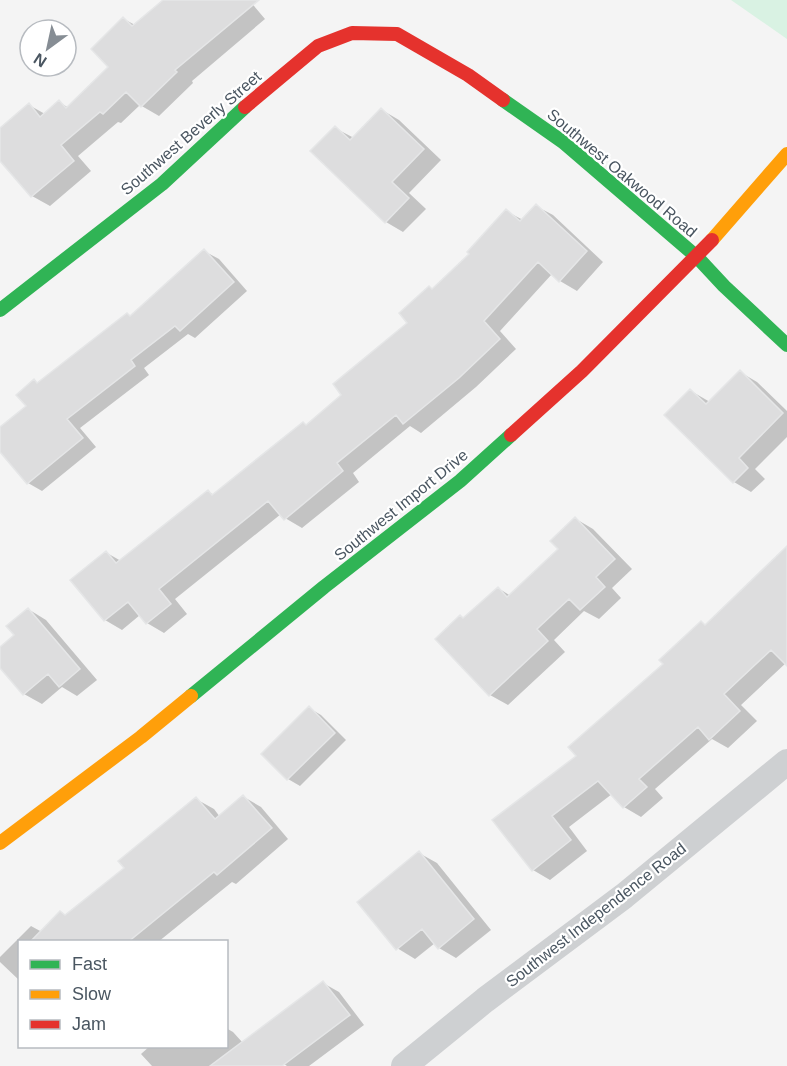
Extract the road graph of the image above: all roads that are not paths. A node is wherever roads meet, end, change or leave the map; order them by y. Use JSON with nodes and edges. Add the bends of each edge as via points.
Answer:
{"nodes":[{"id":1,"x":352,"y":33,"type":"joint"},
{"id":2,"x":787,"y":154,"type":"edge"},
{"id":3,"x":697,"y":257,"type":"junction"},
{"id":4,"x":0,"y":310,"type":"edge"},
{"id":5,"x":787,"y":345,"type":"edge"},
{"id":6,"x":787,"y":762,"type":"edge"},
{"id":7,"x":0,"y":843,"type":"edge"},
{"id":8,"x":404,"y":1066,"type":"edge"}],
"edges":[{"from":1,"to":3,"type":"street","name":"Southwest Oakwood Road","via":[[397,34],[468,75],[563,142]]},
{"from":1,"to":4,"type":"street","name":"Southwest Beverly Street","via":[[318,46],[162,184]]},
{"from":2,"to":3,"type":"street","name":"Southwest Import Drive"},
{"from":3,"to":5,"type":"street","name":"Southwest Oakwood Road"},
{"from":3,"to":7,"type":"street","name":"Southwest Import Drive","via":[[582,372],[460,481],[141,737]]},
{"from":6,"to":8,"type":"street","name":"Southwest Independence Road","via":[[624,896]]}]}
